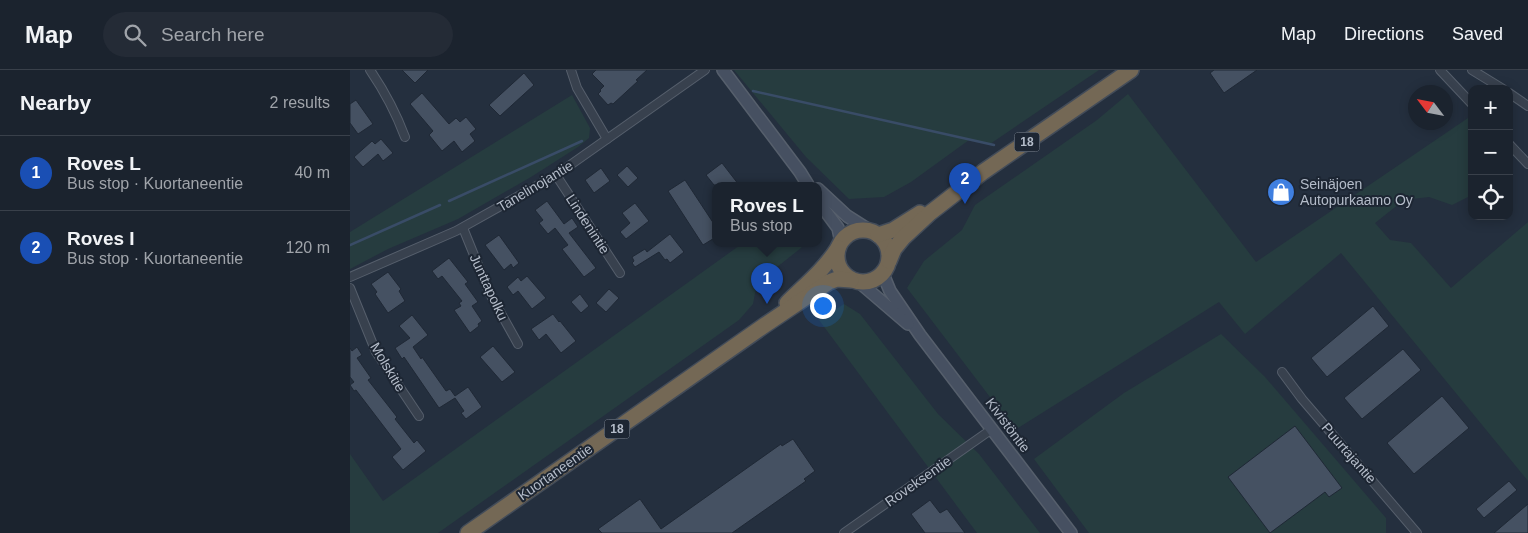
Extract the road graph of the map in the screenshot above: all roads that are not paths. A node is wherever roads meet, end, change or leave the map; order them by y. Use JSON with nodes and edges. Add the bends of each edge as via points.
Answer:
{"nodes":[{"id":1,"x":370,"y":70,"type":"edge"},
{"id":2,"x":571,"y":70,"type":"edge"},
{"id":3,"x":705,"y":70,"type":"edge"},
{"id":4,"x":723,"y":70,"type":"edge"},
{"id":5,"x":1131,"y":70,"type":"edge"},
{"id":6,"x":1440,"y":70,"type":"edge"},
{"id":7,"x":1474,"y":70,"type":"edge"},
{"id":8,"x":1497,"y":85,"type":"edge"},
{"id":9,"x":1513,"y":96,"type":"edge"},
{"id":10,"x":1468,"y":100,"type":"edge"},
{"id":11,"x":1528,"y":106,"type":"edge"},
{"id":12,"x":405,"y":138,"type":"dead end"},
{"id":13,"x":607,"y":139,"type":"junction"},
{"id":14,"x":1513,"y":148,"type":"edge"},
{"id":15,"x":1528,"y":164,"type":"edge"},
{"id":16,"x":800,"y":172,"type":"junction"},
{"id":17,"x":556,"y":175,"type":"junction"},
{"id":18,"x":806,"y":182,"type":"edge"},
{"id":19,"x":811,"y":182,"type":"edge"},
{"id":20,"x":958,"y":191,"type":"junction"},
{"id":21,"x":822,"y":193,"type":"edge"},
{"id":22,"x":822,"y":206,"type":"edge"},
{"id":23,"x":464,"y":228,"type":"junction"},
{"id":24,"x":873,"y":233,"type":"junction"},
{"id":25,"x":839,"y":245,"type":"junction"},
{"id":26,"x":886,"y":267,"type":"junction"},
{"id":27,"x":620,"y":273,"type":"dead end"},
{"id":28,"x":350,"y":277,"type":"edge"},
{"id":29,"x":855,"y":281,"type":"junction"},
{"id":30,"x":350,"y":288,"type":"edge"},
{"id":31,"x":765,"y":325,"type":"junction"},
{"id":32,"x":920,"y":335,"type":"junction"},
{"id":33,"x":518,"y":344,"type":"dead end"},
{"id":34,"x":1282,"y":372,"type":"dead end"},
{"id":35,"x":419,"y":416,"type":"dead end"},
{"id":36,"x":992,"y":429,"type":"junction"},
{"id":37,"x":468,"y":533,"type":"edge"},
{"id":38,"x":844,"y":533,"type":"edge"},
{"id":39,"x":1071,"y":533,"type":"edge"},
{"id":40,"x":1417,"y":533,"type":"edge"}],
"edges":[{"from":1,"to":12,"type":"street","via":[[384,91]]},
{"from":2,"to":13,"type":"street","via":[[577,88]]},
{"from":3,"to":13,"type":"street","name":"Tanelinojantie"},
{"from":4,"to":16,"type":"main road"},
{"from":5,"to":20,"type":"highway","number":"18"},
{"from":6,"to":10,"type":"street"},
{"from":7,"to":8,"type":"street"},
{"from":9,"to":11,"type":"street"},
{"from":13,"to":17,"type":"street","name":"Tanelinojantie"},
{"from":14,"to":15,"type":"street"},
{"from":16,"to":18,"type":"main road"},
{"from":16,"to":19,"type":"main road"},
{"from":17,"to":23,"type":"street","name":"Tanelinojantie"},
{"from":17,"to":27,"type":"street","name":"Lindenintie"},
{"from":20,"to":24,"type":"highway","number":"18","via":[[893,230]]},
{"from":20,"to":26,"type":"highway","number":"18","via":[[903,238]]},
{"from":21,"to":24,"type":"main road","via":[[847,216]]},
{"from":22,"to":25,"type":"main road","via":[[838,228]]},
{"from":23,"to":28,"type":"street","name":"Tanelinojantie"},
{"from":23,"to":33,"type":"street","name":"Junttapolku","via":[[489,292]]},
{"from":24,"to":25,"type":"highway","number":"18","via":[[850,233]]},
{"from":24,"to":26,"type":"highway","via":[[888,246]]},
{"from":25,"to":29,"type":"highway","via":[[837,262],[840,270]]},
{"from":25,"to":31,"type":"highway","name":"Kuortaneentie","number":"18","via":[[822,270]]},
{"from":26,"to":29,"type":"highway","number":"18","via":[[872,281]]},
{"from":26,"to":32,"type":"main road","name":"Kivistöntie","via":[[890,291]]},
{"from":29,"to":31,"type":"highway","name":"Kuortaneentie","number":"18","via":[[837,279],[829,282]]},
{"from":29,"to":32,"type":"main road","name":"Kivistöntie"},
{"from":30,"to":35,"type":"street","name":"Molskitie","via":[[376,352]]},
{"from":31,"to":37,"type":"highway","name":"Kuortaneentie","number":"18"},
{"from":32,"to":36,"type":"main road","name":"Kivistöntie"},
{"from":34,"to":40,"type":"street","name":"Puurtajantie"},
{"from":36,"to":38,"type":"street","name":"Roveksentie"},
{"from":36,"to":39,"type":"main road","name":"Kivistöntie"}]}
